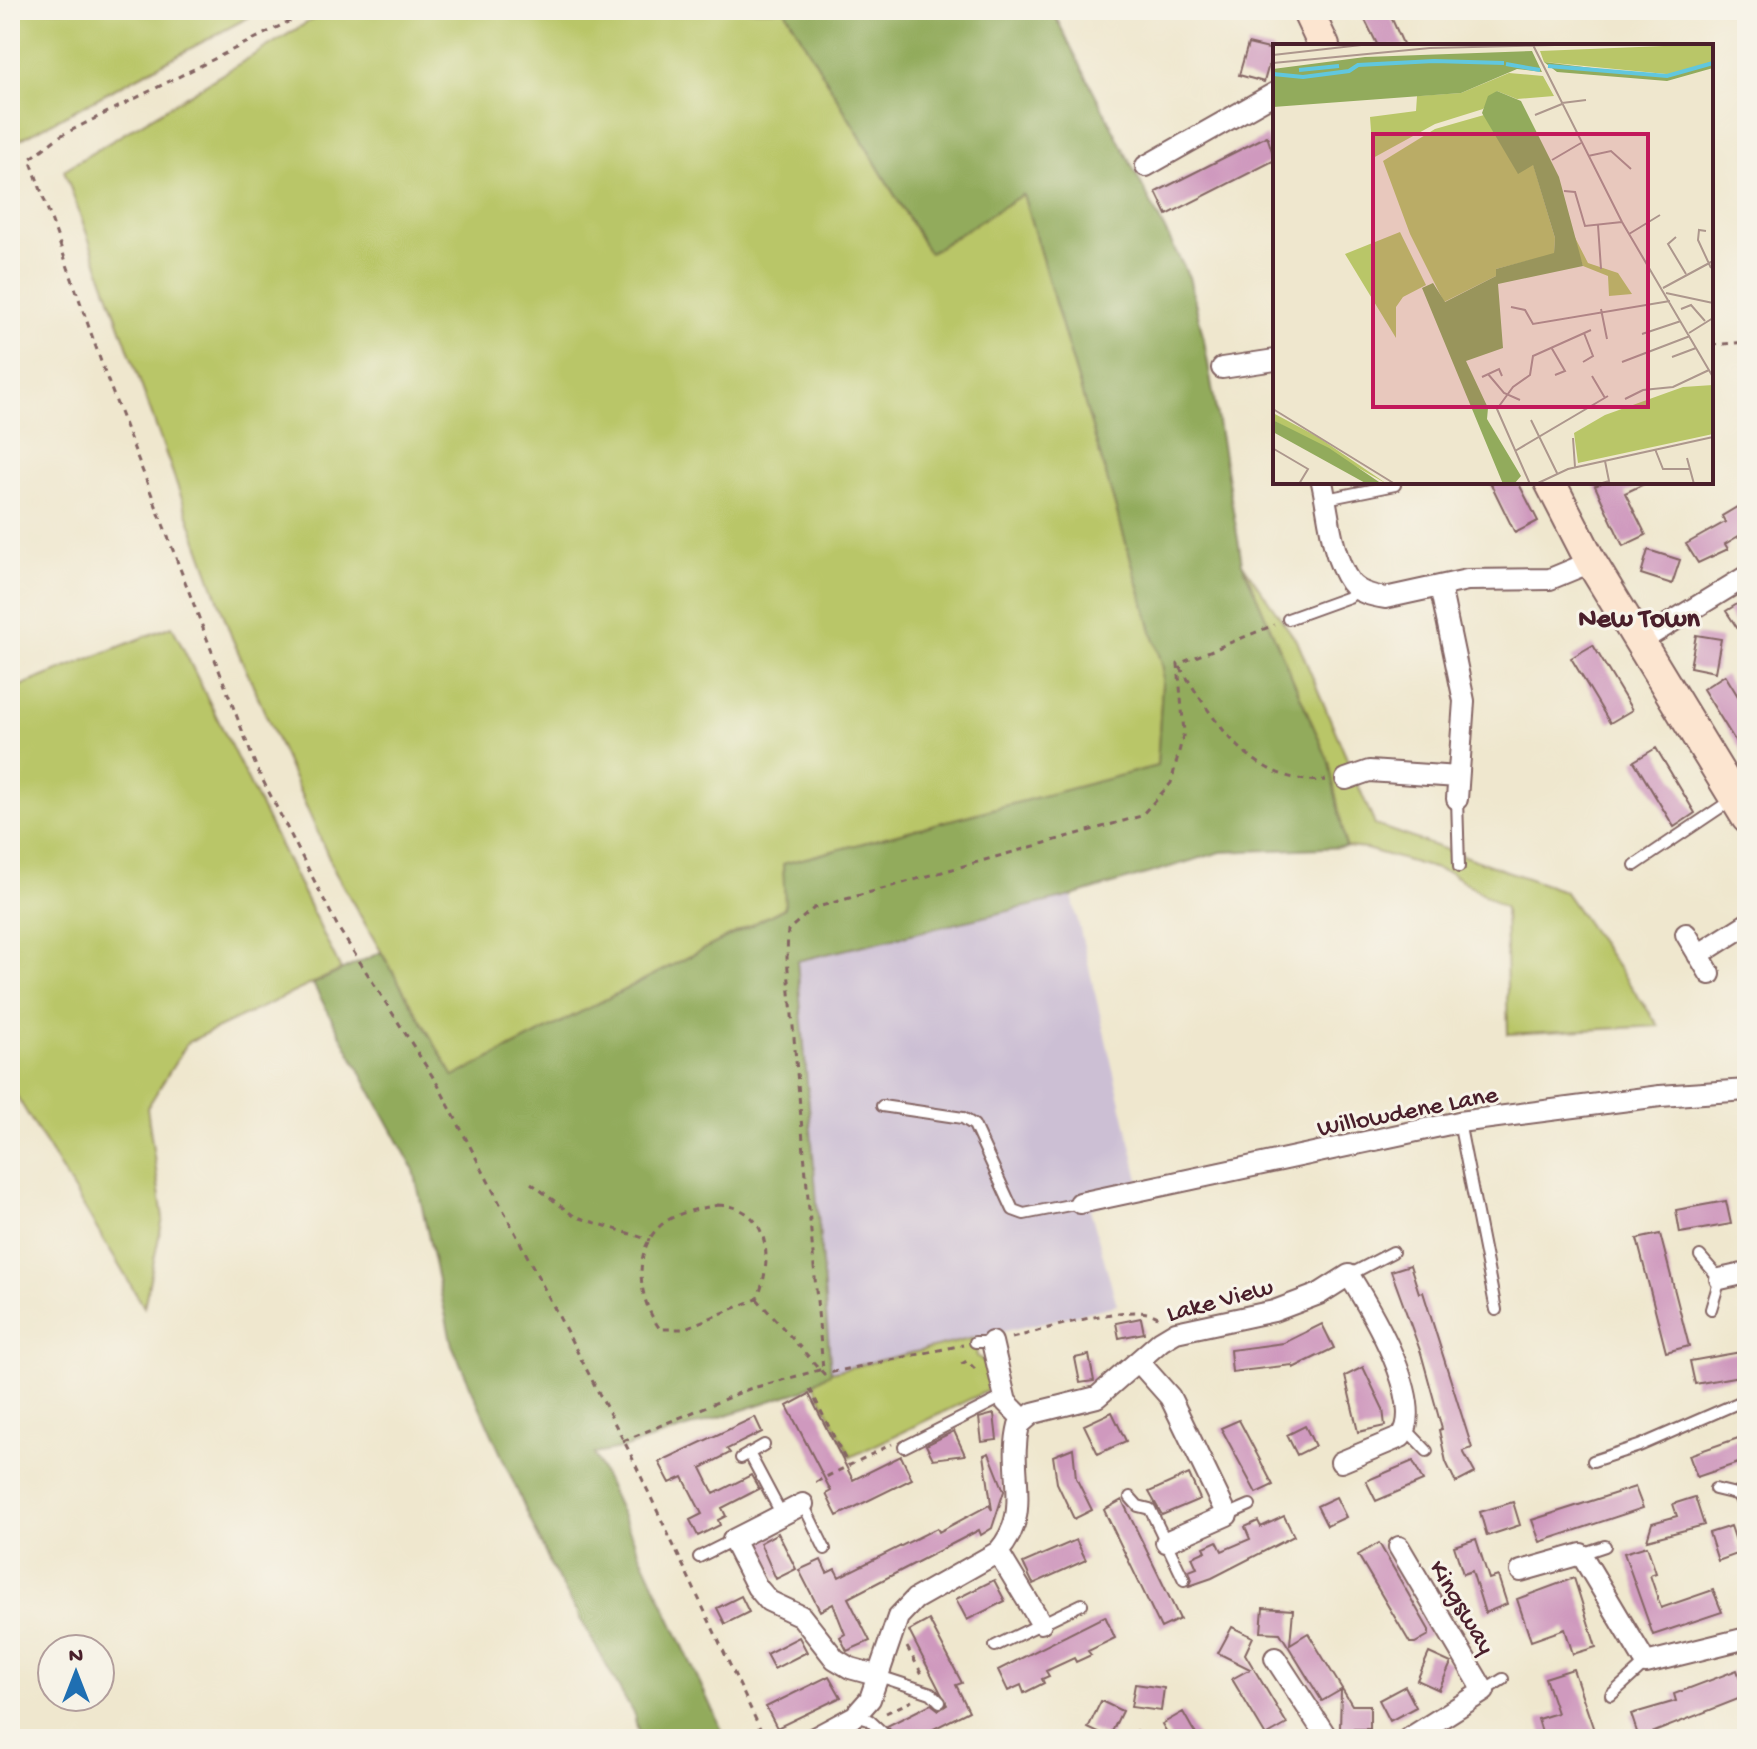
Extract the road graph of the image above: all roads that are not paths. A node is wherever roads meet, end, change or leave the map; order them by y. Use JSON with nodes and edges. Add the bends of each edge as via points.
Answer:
{"nodes":[{"id":1,"x":1307,"y":10,"type":"edge"},
{"id":2,"x":1323,"y":44,"type":"edge"},
{"id":3,"x":1273,"y":94,"type":"edge"},
{"id":4,"x":1146,"y":166,"type":"dead end"},
{"id":5,"x":1273,"y":360,"type":"edge"},
{"id":6,"x":1222,"y":368,"type":"dead end"},
{"id":7,"x":1551,"y":484,"type":"edge"},
{"id":8,"x":1395,"y":485,"type":"dead end"},
{"id":9,"x":1324,"y":491,"type":"edge"},
{"id":10,"x":1591,"y":562,"type":"junction"},
{"id":11,"x":1747,"y":576,"type":"edge"},
{"id":12,"x":1440,"y":586,"type":"junction"},
{"id":13,"x":1359,"y":589,"type":"junction"},
{"id":14,"x":1288,"y":619,"type":"road end"},
{"id":15,"x":1639,"y":642,"type":"junction"},
{"id":16,"x":1458,"y":777,"type":"junction"},
{"id":17,"x":1346,"y":779,"type":"road end"},
{"id":18,"x":1457,"y":799,"type":"joint"},
{"id":19,"x":1741,"y":808,"type":"edge"},
{"id":20,"x":1635,"y":865,"type":"dead end"},
{"id":21,"x":1459,"y":867,"type":"dead end"},
{"id":22,"x":1747,"y":924,"type":"edge"},
{"id":23,"x":1686,"y":934,"type":"dead end"},
{"id":24,"x":1698,"y":955,"type":"junction"},
{"id":25,"x":1710,"y":974,"type":"dead end"},
{"id":26,"x":1747,"y":1090,"type":"edge"},
{"id":27,"x":882,"y":1106,"type":"dead end"},
{"id":28,"x":1459,"y":1122,"type":"junction"},
{"id":29,"x":1080,"y":1203,"type":"joint"},
{"id":30,"x":1393,"y":1252,"type":"dead end"},
{"id":31,"x":1700,"y":1256,"type":"dead end"},
{"id":32,"x":1747,"y":1273,"type":"edge"},
{"id":33,"x":1349,"y":1275,"type":"junction"},
{"id":34,"x":1720,"y":1279,"type":"junction"},
{"id":35,"x":1711,"y":1309,"type":"dead end"},
{"id":36,"x":1496,"y":1310,"type":"dead end"},
{"id":37,"x":984,"y":1342,"type":"road end"},
{"id":38,"x":1139,"y":1362,"type":"junction"},
{"id":39,"x":1005,"y":1396,"type":"junction"},
{"id":40,"x":1747,"y":1399,"type":"edge"},
{"id":41,"x":1024,"y":1420,"type":"junction"},
{"id":42,"x":1407,"y":1430,"type":"junction"},
{"id":43,"x":764,"y":1445,"type":"dead end"},
{"id":44,"x":904,"y":1447,"type":"dead end"},
{"id":45,"x":1427,"y":1451,"type":"dead end"},
{"id":46,"x":1593,"y":1461,"type":"dead end"},
{"id":47,"x":1341,"y":1462,"type":"dead end"},
{"id":48,"x":1715,"y":1489,"type":"dead end"},
{"id":49,"x":1130,"y":1497,"type":"dead end"},
{"id":50,"x":1746,"y":1497,"type":"edge"},
{"id":51,"x":803,"y":1504,"type":"joint"},
{"id":52,"x":1250,"y":1505,"type":"dead end"},
{"id":53,"x":782,"y":1515,"type":"junction"},
{"id":54,"x":1227,"y":1515,"type":"junction"},
{"id":55,"x":733,"y":1540,"type":"junction"},
{"id":56,"x":1166,"y":1542,"type":"junction"},
{"id":57,"x":1605,"y":1546,"type":"dead end"},
{"id":58,"x":1399,"y":1547,"type":"dead end"},
{"id":59,"x":825,"y":1549,"type":"dead end"},
{"id":60,"x":998,"y":1552,"type":"junction"},
{"id":61,"x":1581,"y":1554,"type":"junction"},
{"id":62,"x":699,"y":1557,"type":"dead end"},
{"id":63,"x":1516,"y":1564,"type":"dead end"},
{"id":64,"x":1184,"y":1580,"type":"dead end"},
{"id":65,"x":1082,"y":1604,"type":"dead end"},
{"id":66,"x":1041,"y":1623,"type":"junction"},
{"id":67,"x":1747,"y":1638,"type":"edge"},
{"id":68,"x":995,"y":1646,"type":"dead end"},
{"id":69,"x":1275,"y":1658,"type":"dead end"},
{"id":70,"x":1646,"y":1663,"type":"junction"},
{"id":71,"x":879,"y":1676,"type":"junction"},
{"id":72,"x":1503,"y":1679,"type":"dead end"},
{"id":73,"x":1484,"y":1691,"type":"junction"},
{"id":74,"x":1611,"y":1695,"type":"dead end"},
{"id":75,"x":940,"y":1702,"type":"dead end"},
{"id":76,"x":855,"y":1716,"type":"junction"},
{"id":77,"x":883,"y":1733,"type":"dead end"},
{"id":78,"x":812,"y":1739,"type":"edge"},
{"id":79,"x":1328,"y":1739,"type":"edge"},
{"id":80,"x":1408,"y":1739,"type":"edge"}],
"edges":[{"from":1,"to":2,"type":"street"},
{"from":3,"to":4,"type":"street"},
{"from":5,"to":6,"type":"street"},
{"from":7,"to":10,"type":"street"},
{"from":8,"to":9,"type":"lane"},
{"from":9,"to":13,"type":"street","via":[[1336,547],[1350,582]]},
{"from":10,"to":12,"type":"street","via":[[1550,579],[1467,580]]},
{"from":10,"to":15,"type":"street"},
{"from":11,"to":15,"type":"street"},
{"from":12,"to":13,"type":"street","via":[[1385,598]]},
{"from":12,"to":16,"type":"street","via":[[1464,701]]},
{"from":13,"to":14,"type":"lane"},
{"from":15,"to":19,"type":"street"},
{"from":16,"to":17,"type":"street","via":[[1369,771]]},
{"from":16,"to":18,"type":"street"},
{"from":18,"to":21,"type":"lane"},
{"from":19,"to":20,"type":"lane"},
{"from":22,"to":24,"type":"street"},
{"from":23,"to":24,"type":"street"},
{"from":24,"to":25,"type":"street"},
{"from":26,"to":28,"type":"street","name":"Willowdene Lane"},
{"from":27,"to":29,"type":"lane","via":[[963,1118],[974,1125],[1013,1210],[1024,1214]]},
{"from":28,"to":29,"type":"street","name":"Willowdene Lane"},
{"from":28,"to":36,"type":"lane"},
{"from":30,"to":33,"type":"lane","name":"Lake View"},
{"from":31,"to":34,"type":"lane"},
{"from":32,"to":34,"type":"street"},
{"from":33,"to":38,"type":"street","name":"Lake View","via":[[1319,1294],[1274,1311],[1176,1332]]},
{"from":33,"to":42,"type":"street","via":[[1398,1372]]},
{"from":34,"to":35,"type":"lane"},
{"from":37,"to":39,"type":"street"},
{"from":38,"to":41,"type":"street","name":"Lake View","via":[[1097,1397]]},
{"from":38,"to":54,"type":"street","via":[[1170,1397]]},
{"from":39,"to":41,"type":"street"},
{"from":39,"to":44,"type":"lane"},
{"from":40,"to":46,"type":"lane"},
{"from":41,"to":60,"type":"street","via":[[1017,1434],[1015,1529]]},
{"from":42,"to":45,"type":"lane"},
{"from":42,"to":47,"type":"street"},
{"from":43,"to":53,"type":"lane","via":[[745,1456]]},
{"from":48,"to":50,"type":"lane"},
{"from":49,"to":56,"type":"lane","via":[[1150,1509]]},
{"from":51,"to":53,"type":"street"},
{"from":51,"to":59,"type":"lane"},
{"from":52,"to":54,"type":"lane"},
{"from":53,"to":55,"type":"street"},
{"from":54,"to":56,"type":"street"},
{"from":55,"to":62,"type":"lane"},
{"from":55,"to":71,"type":"street","via":[[769,1601],[801,1616],[835,1659]]},
{"from":56,"to":64,"type":"lane"},
{"from":57,"to":61,"type":"lane"},
{"from":58,"to":73,"type":"street","name":"Kingsway"},
{"from":60,"to":66,"type":"street"},
{"from":60,"to":71,"type":"street","via":[[915,1599],[898,1617]]},
{"from":61,"to":63,"type":"street"},
{"from":61,"to":70,"type":"street"},
{"from":65,"to":66,"type":"lane"},
{"from":66,"to":68,"type":"lane"},
{"from":67,"to":70,"type":"street"},
{"from":69,"to":79,"type":"street"},
{"from":70,"to":74,"type":"lane"},
{"from":71,"to":75,"type":"lane","via":[[931,1693]]},
{"from":71,"to":76,"type":"street","via":[[870,1699]]},
{"from":72,"to":73,"type":"lane","name":"Kingsway"},
{"from":73,"to":80,"type":"street","name":"Kingsway"},
{"from":76,"to":77,"type":"lane"},
{"from":76,"to":78,"type":"street"}]}
